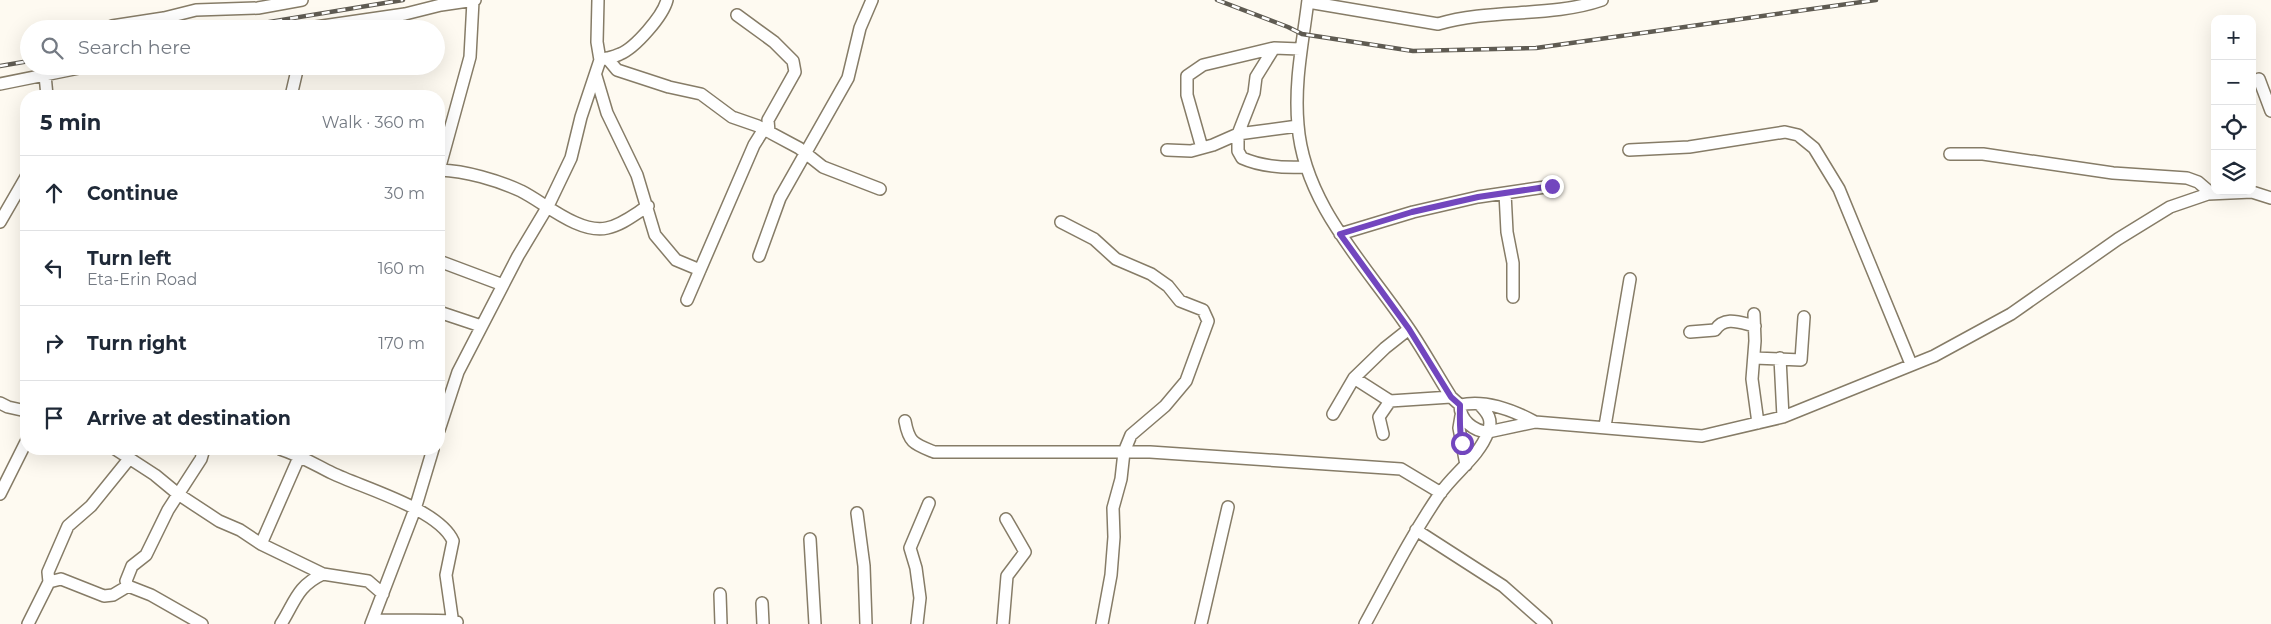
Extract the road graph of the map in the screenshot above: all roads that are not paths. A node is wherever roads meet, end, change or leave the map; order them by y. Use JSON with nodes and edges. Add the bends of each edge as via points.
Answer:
{"nodes":[{"id":1,"x":302,"y":0,"type":"edge"},
{"id":2,"x":474,"y":0,"type":"edge"},
{"id":3,"x":598,"y":0,"type":"edge"},
{"id":4,"x":667,"y":0,"type":"edge"},
{"id":5,"x":872,"y":0,"type":"edge"},
{"id":6,"x":1602,"y":0,"type":"edge"},
{"id":7,"x":1308,"y":1,"type":"edge"},
{"id":8,"x":197,"y":5,"type":"edge"},
{"id":9,"x":737,"y":15,"type":"dead end"},
{"id":10,"x":151,"y":20,"type":"edge"},
{"id":11,"x":364,"y":20,"type":"edge"},
{"id":12,"x":1274,"y":48,"type":"junction"},
{"id":13,"x":1300,"y":49,"type":"junction"},
{"id":14,"x":604,"y":59,"type":"junction"},
{"id":15,"x":45,"y":75,"type":"joint"},
{"id":16,"x":296,"y":75,"type":"edge"},
{"id":17,"x":596,"y":76,"type":"junction"},
{"id":18,"x":2259,"y":79,"type":"dead end"},
{"id":19,"x":0,"y":84,"type":"edge"},
{"id":20,"x":46,"y":90,"type":"edge"},
{"id":21,"x":292,"y":90,"type":"edge"},
{"id":22,"x":2271,"y":111,"type":"edge"},
{"id":23,"x":1298,"y":126,"type":"junction"},
{"id":24,"x":767,"y":130,"type":"junction"},
{"id":25,"x":1238,"y":134,"type":"junction"},
{"id":26,"x":445,"y":148,"type":"edge"},
{"id":27,"x":1202,"y":148,"type":"junction"},
{"id":28,"x":1167,"y":150,"type":"dead end"},
{"id":29,"x":1629,"y":150,"type":"dead end"},
{"id":30,"x":805,"y":153,"type":"junction"},
{"id":31,"x":1950,"y":154,"type":"dead end"},
{"id":32,"x":1306,"y":167,"type":"junction"},
{"id":33,"x":445,"y":171,"type":"edge"},
{"id":34,"x":20,"y":185,"type":"edge"},
{"id":35,"x":1552,"y":186,"type":"dead end"},
{"id":36,"x":880,"y":190,"type":"dead end"},
{"id":37,"x":1505,"y":193,"type":"junction"},
{"id":38,"x":2211,"y":193,"type":"edge"},
{"id":39,"x":2256,"y":193,"type":"edge"},
{"id":40,"x":2211,"y":194,"type":"edge"},
{"id":41,"x":2271,"y":198,"type":"edge"},
{"id":42,"x":4,"y":205,"type":"edge"},
{"id":43,"x":548,"y":206,"type":"junction"},
{"id":44,"x":648,"y":206,"type":"junction"},
{"id":45,"x":0,"y":222,"type":"edge"},
{"id":46,"x":1061,"y":222,"type":"dead end"},
{"id":47,"x":1340,"y":234,"type":"junction"},
{"id":48,"x":759,"y":256,"type":"dead end"},
{"id":49,"x":445,"y":263,"type":"edge"},
{"id":50,"x":700,"y":270,"type":"junction"},
{"id":51,"x":1630,"y":278,"type":"dead end"},
{"id":52,"x":503,"y":285,"type":"junction"},
{"id":53,"x":1513,"y":297,"type":"dead end"},
{"id":54,"x":687,"y":300,"type":"dead end"},
{"id":55,"x":445,"y":314,"type":"edge"},
{"id":56,"x":1754,"y":314,"type":"dead end"},
{"id":57,"x":1804,"y":318,"type":"dead end"},
{"id":58,"x":481,"y":326,"type":"junction"},
{"id":59,"x":1755,"y":326,"type":"junction"},
{"id":60,"x":1409,"y":329,"type":"junction"},
{"id":61,"x":1690,"y":332,"type":"dead end"},
{"id":62,"x":1754,"y":358,"type":"junction"},
{"id":63,"x":1780,"y":358,"type":"junction"},
{"id":64,"x":1911,"y":364,"type":"junction"},
{"id":65,"x":1354,"y":378,"type":"junction"},
{"id":66,"x":1390,"y":401,"type":"junction"},
{"id":67,"x":0,"y":403,"type":"edge"},
{"id":68,"x":1479,"y":404,"type":"junction"},
{"id":69,"x":1458,"y":406,"type":"junction"},
{"id":70,"x":20,"y":409,"type":"edge"},
{"id":71,"x":445,"y":412,"type":"edge"},
{"id":72,"x":1333,"y":414,"type":"dead end"},
{"id":73,"x":1783,"y":417,"type":"junction"},
{"id":74,"x":905,"y":420,"type":"dead end"},
{"id":75,"x":1535,"y":422,"type":"junction"},
{"id":76,"x":1758,"y":423,"type":"junction"},
{"id":77,"x":1605,"y":426,"type":"junction"},
{"id":78,"x":1488,"y":432,"type":"junction"},
{"id":79,"x":1383,"y":434,"type":"dead end"},
{"id":80,"x":1124,"y":452,"type":"junction"},
{"id":81,"x":20,"y":454,"type":"edge"},
{"id":82,"x":123,"y":455,"type":"edge"},
{"id":83,"x":203,"y":455,"type":"edge"},
{"id":84,"x":297,"y":455,"type":"edge"},
{"id":85,"x":431,"y":455,"type":"edge"},
{"id":86,"x":300,"y":456,"type":"junction"},
{"id":87,"x":129,"y":459,"type":"junction"},
{"id":88,"x":1466,"y":465,"type":"junction"},
{"id":89,"x":1441,"y":493,"type":"junction"},
{"id":90,"x":0,"y":494,"type":"edge"},
{"id":91,"x":178,"y":494,"type":"junction"},
{"id":92,"x":930,"y":503,"type":"dead end"},
{"id":93,"x":1228,"y":507,"type":"dead end"},
{"id":94,"x":415,"y":509,"type":"junction"},
{"id":95,"x":857,"y":513,"type":"dead end"},
{"id":96,"x":1006,"y":519,"type":"dead end"},
{"id":97,"x":1416,"y":530,"type":"junction"},
{"id":98,"x":810,"y":539,"type":"dead end"},
{"id":99,"x":261,"y":544,"type":"junction"},
{"id":100,"x":390,"y":572,"type":"junction"},
{"id":101,"x":322,"y":574,"type":"junction"},
{"id":102,"x":368,"y":581,"type":"junction"},
{"id":103,"x":49,"y":582,"type":"junction"},
{"id":104,"x":128,"y":586,"type":"junction"},
{"id":105,"x":383,"y":594,"type":"junction"},
{"id":106,"x":720,"y":594,"type":"dead end"},
{"id":107,"x":762,"y":603,"type":"dead end"},
{"id":108,"x":372,"y":622,"type":"edge"},
{"id":109,"x":456,"y":622,"type":"edge"},
{"id":110,"x":28,"y":624,"type":"edge"},
{"id":111,"x":202,"y":624,"type":"edge"},
{"id":112,"x":281,"y":624,"type":"edge"},
{"id":113,"x":721,"y":624,"type":"edge"},
{"id":114,"x":763,"y":624,"type":"edge"},
{"id":115,"x":815,"y":624,"type":"edge"},
{"id":116,"x":866,"y":624,"type":"edge"},
{"id":117,"x":917,"y":624,"type":"edge"},
{"id":118,"x":1004,"y":624,"type":"edge"},
{"id":119,"x":1102,"y":624,"type":"edge"},
{"id":120,"x":1201,"y":624,"type":"edge"},
{"id":121,"x":1365,"y":624,"type":"edge"},
{"id":122,"x":1546,"y":624,"type":"edge"}],
"edges":[{"from":1,"to":8,"type":"street","via":[[258,8]]},
{"from":2,"to":11,"type":"street"},
{"from":2,"to":26,"type":"street","via":[[470,57]]},
{"from":3,"to":14,"type":"street","via":[[597,42]]},
{"from":4,"to":14,"type":"street","via":[[658,16],[630,48]]},
{"from":5,"to":30,"type":"street","via":[[860,28],[848,78]]},
{"from":6,"to":7,"type":"street","via":[[1579,8],[1531,10],[1452,19],[1438,24]]},
{"from":7,"to":13,"type":"street"},
{"from":8,"to":10,"type":"street"},
{"from":9,"to":24,"type":"street","via":[[774,42],[793,61],[795,72],[768,120]]},
{"from":12,"to":13,"type":"street"},
{"from":12,"to":25,"type":"street","via":[[1256,77],[1254,93]]},
{"from":12,"to":27,"type":"street","via":[[1203,65],[1188,76],[1187,95]]},
{"from":13,"to":23,"type":"street","via":[[1296,84]]},
{"from":14,"to":17,"type":"street"},
{"from":14,"to":24,"type":"street","via":[[618,70],[701,94],[732,117]]},
{"from":15,"to":19,"type":"street"},
{"from":15,"to":20,"type":"street"},
{"from":16,"to":21,"type":"street"},
{"from":17,"to":43,"type":"street","via":[[571,158]]},
{"from":17,"to":44,"type":"street","via":[[607,113]]},
{"from":18,"to":22,"type":"street"},
{"from":23,"to":25,"type":"street"},
{"from":23,"to":32,"type":"street"},
{"from":24,"to":30,"type":"street"},
{"from":24,"to":50,"type":"street","via":[[754,145]]},
{"from":25,"to":27,"type":"street"},
{"from":25,"to":32,"type":"street","via":[[1238,151],[1250,162],[1289,168]]},
{"from":27,"to":28,"type":"street"},
{"from":29,"to":64,"type":"street","via":[[1689,147],[1785,132],[1798,135],[1814,148],[1839,189]]},
{"from":30,"to":36,"type":"street","via":[[823,167]]},
{"from":30,"to":48,"type":"street","via":[[780,198]]},
{"from":31,"to":38,"type":"street","via":[[1983,154],[2113,173],[2187,178]]},
{"from":32,"to":47,"type":"street"},
{"from":33,"to":43,"type":"street","via":[[491,180]]},
{"from":34,"to":42,"type":"street"},
{"from":35,"to":37,"type":"street"},
{"from":37,"to":47,"type":"street","via":[[1412,212]]},
{"from":37,"to":53,"type":"street","via":[[1513,263]]},
{"from":39,"to":41,"type":"street"},
{"from":40,"to":64,"type":"street","via":[[2170,207],[2011,314],[1934,356]]},
{"from":42,"to":45,"type":"street"},
{"from":43,"to":44,"type":"street","via":[[569,220],[606,229]]},
{"from":43,"to":52,"type":"street"},
{"from":44,"to":50,"type":"street","via":[[656,235],[676,260]]},
{"from":46,"to":80,"type":"street","via":[[1094,239],[1116,259],[1151,274],[1168,286],[1180,301],[1203,310],[1208,321],[1186,381],[1165,406],[1131,435]]},
{"from":47,"to":60,"type":"street"},
{"from":49,"to":52,"type":"street"},
{"from":50,"to":54,"type":"street"},
{"from":51,"to":77,"type":"street"},
{"from":52,"to":58,"type":"street"},
{"from":55,"to":58,"type":"street"},
{"from":56,"to":59,"type":"street"},
{"from":57,"to":63,"type":"street","via":[[1801,360]]},
{"from":58,"to":71,"type":"street","via":[[458,372]]},
{"from":59,"to":61,"type":"street","via":[[1731,320],[1719,324],[1716,330]]},
{"from":59,"to":62,"type":"street"},
{"from":60,"to":65,"type":"street"},
{"from":60,"to":69,"type":"street"},
{"from":62,"to":63,"type":"street"},
{"from":62,"to":76,"type":"street","via":[[1752,379]]},
{"from":63,"to":73,"type":"street"},
{"from":64,"to":73,"type":"street"},
{"from":65,"to":66,"type":"street"},
{"from":65,"to":72,"type":"street"},
{"from":66,"to":69,"type":"street"},
{"from":66,"to":79,"type":"street","via":[[1379,417]]},
{"from":67,"to":70,"type":"street"},
{"from":68,"to":69,"type":"street"},
{"from":68,"to":75,"type":"street","via":[[1510,410]]},
{"from":68,"to":78,"type":"street","via":[[1490,417]]},
{"from":69,"to":78,"type":"street","via":[[1481,432]]},
{"from":69,"to":88,"type":"street","via":[[1458,428]]},
{"from":73,"to":76,"type":"street"},
{"from":74,"to":80,"type":"street","via":[[908,434],[915,444],[934,452]]},
{"from":75,"to":77,"type":"street"},
{"from":75,"to":78,"type":"street"},
{"from":76,"to":77,"type":"street","via":[[1702,436]]},
{"from":78,"to":88,"type":"street","via":[[1483,445]]},
{"from":80,"to":89,"type":"street","via":[[1401,469]]},
{"from":80,"to":119,"type":"street","via":[[1122,479],[1113,508],[1111,574]]},
{"from":81,"to":90,"type":"street"},
{"from":82,"to":87,"type":"street"},
{"from":83,"to":91,"type":"street"},
{"from":84,"to":86,"type":"street"},
{"from":85,"to":94,"type":"street"},
{"from":86,"to":94,"type":"street"},
{"from":86,"to":99,"type":"street"},
{"from":87,"to":91,"type":"street","via":[[156,475]]},
{"from":87,"to":103,"type":"street","via":[[91,506],[68,526],[48,572]]},
{"from":88,"to":89,"type":"street"},
{"from":89,"to":97,"type":"street"},
{"from":91,"to":99,"type":"street"},
{"from":91,"to":104,"type":"street","via":[[146,555],[132,566],[126,581]]},
{"from":92,"to":117,"type":"street","via":[[910,548],[920,598]]},
{"from":93,"to":120,"type":"street"},
{"from":94,"to":100,"type":"street"},
{"from":94,"to":109,"type":"street","via":[[443,527],[454,541],[446,575]]},
{"from":95,"to":116,"type":"street","via":[[864,566]]},
{"from":96,"to":118,"type":"street","via":[[1025,552],[1007,576]]},
{"from":97,"to":121,"type":"street"},
{"from":97,"to":122,"type":"street","via":[[1503,586]]},
{"from":98,"to":115,"type":"street"},
{"from":99,"to":101,"type":"street"},
{"from":100,"to":102,"type":"street"},
{"from":100,"to":105,"type":"street"},
{"from":101,"to":102,"type":"street"},
{"from":101,"to":112,"type":"street","via":[[301,589]]},
{"from":102,"to":105,"type":"street"},
{"from":103,"to":104,"type":"street","via":[[61,579],[104,596],[113,595]]},
{"from":103,"to":110,"type":"street"},
{"from":104,"to":111,"type":"street","via":[[151,595]]},
{"from":105,"to":108,"type":"street"},
{"from":106,"to":113,"type":"street"},
{"from":107,"to":114,"type":"street"},
{"from":108,"to":109,"type":"street"}]}
